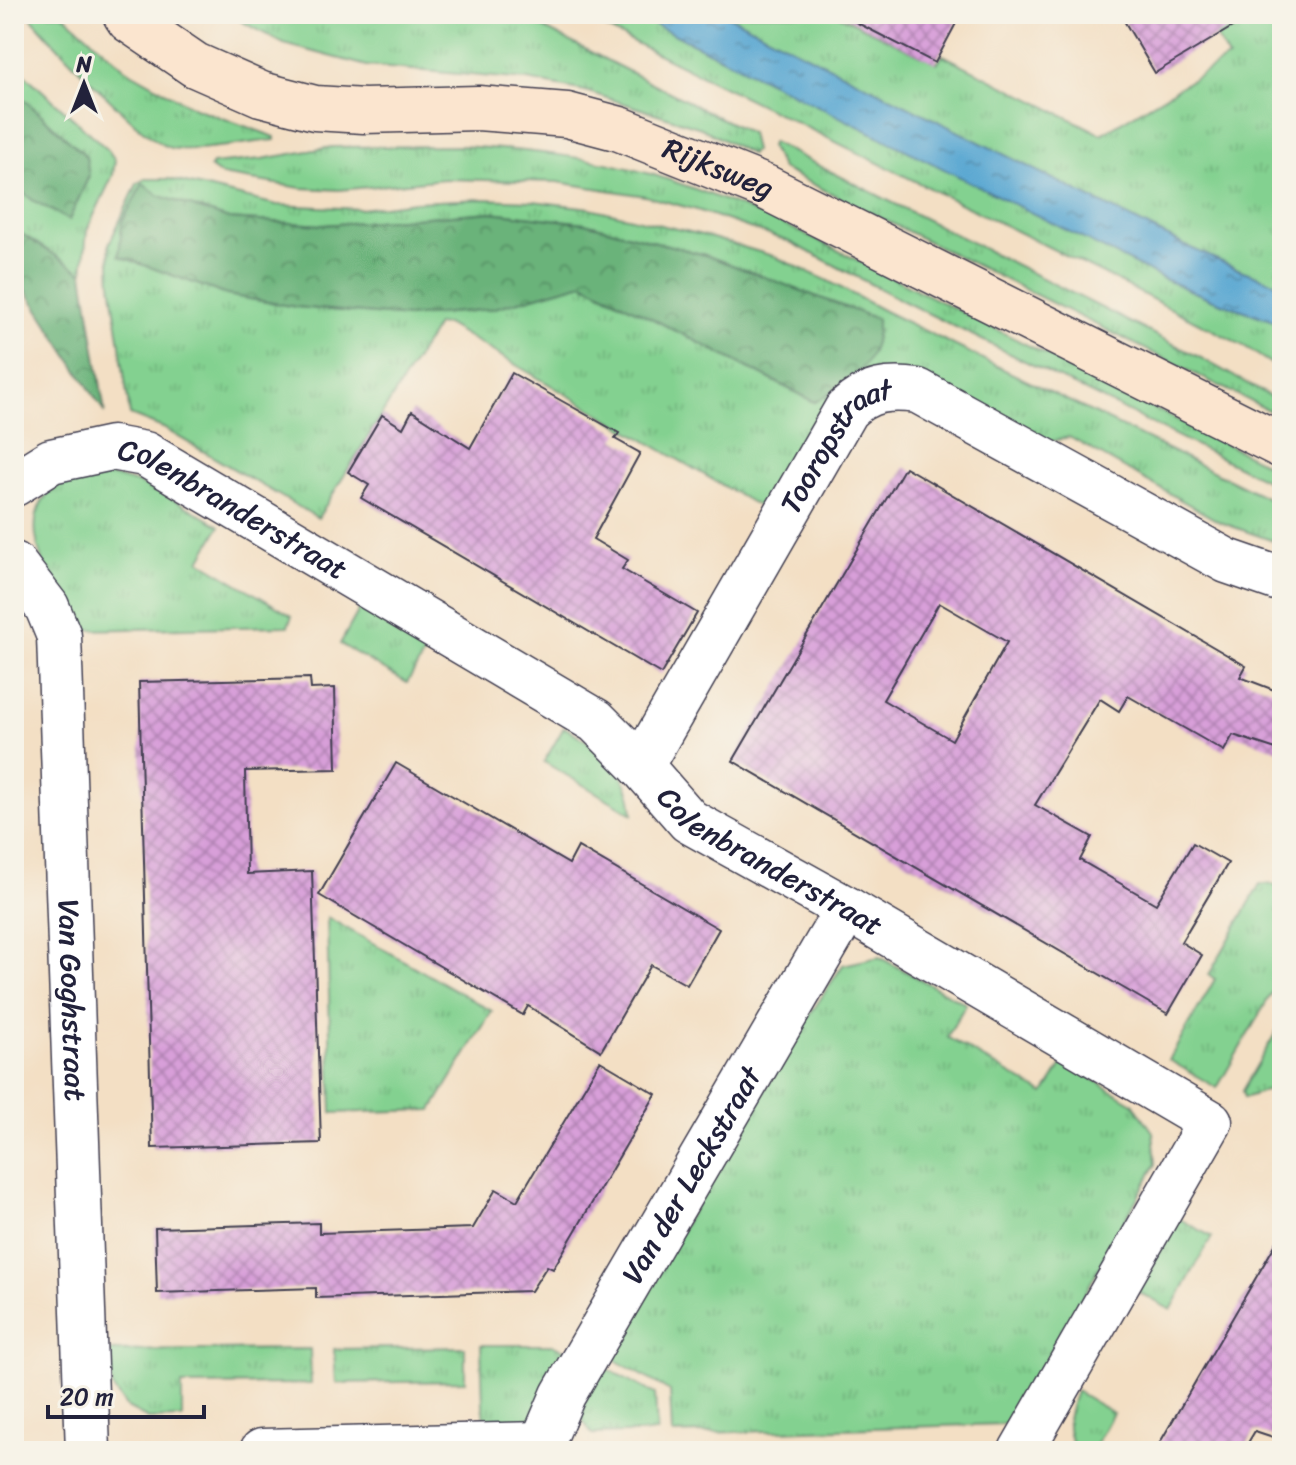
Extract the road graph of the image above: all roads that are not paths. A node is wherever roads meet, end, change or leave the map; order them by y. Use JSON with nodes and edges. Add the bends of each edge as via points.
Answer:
{"nodes":[{"id":1,"x":125,"y":14,"type":"edge"},
{"id":2,"x":1282,"y":446,"type":"edge"},
{"id":3,"x":14,"y":484,"type":"edge"},
{"id":4,"x":14,"y":564,"type":"edge"},
{"id":5,"x":1282,"y":580,"type":"edge"},
{"id":6,"x":641,"y":766,"type":"junction"},
{"id":7,"x":847,"y":909,"type":"junction"},
{"id":8,"x":542,"y":1447,"type":"edge"},
{"id":9,"x":1023,"y":1450,"type":"edge"},
{"id":10,"x":88,"y":1451,"type":"edge"},
{"id":11,"x":262,"y":1451,"type":"edge"}],
"edges":[{"from":1,"to":2,"type":"street","name":"Rijksweg","via":[[195,65],[261,94],[315,108],[493,109],[567,115],[620,129],[765,187]]},
{"from":3,"to":6,"type":"street","name":"Colenbranderstraat","via":[[51,461],[112,448],[145,454],[596,721]]},
{"from":4,"to":10,"type":"street","name":"Van Goghstraat","via":[[47,607],[59,636]]},
{"from":5,"to":6,"type":"street","name":"Tooropstraat","via":[[1227,561],[918,391],[889,387],[863,396],[846,410]]},
{"from":6,"to":7,"type":"street","name":"Colenbranderstraat","via":[[689,821]]},
{"from":7,"to":8,"type":"street","name":"Van der Leckstraat","via":[[563,1395]]},
{"from":7,"to":9,"type":"street","name":"Colenbranderstraat","via":[[1210,1122]]},
{"from":8,"to":11,"type":"street","name":"Van der Leckstraat"}]}
